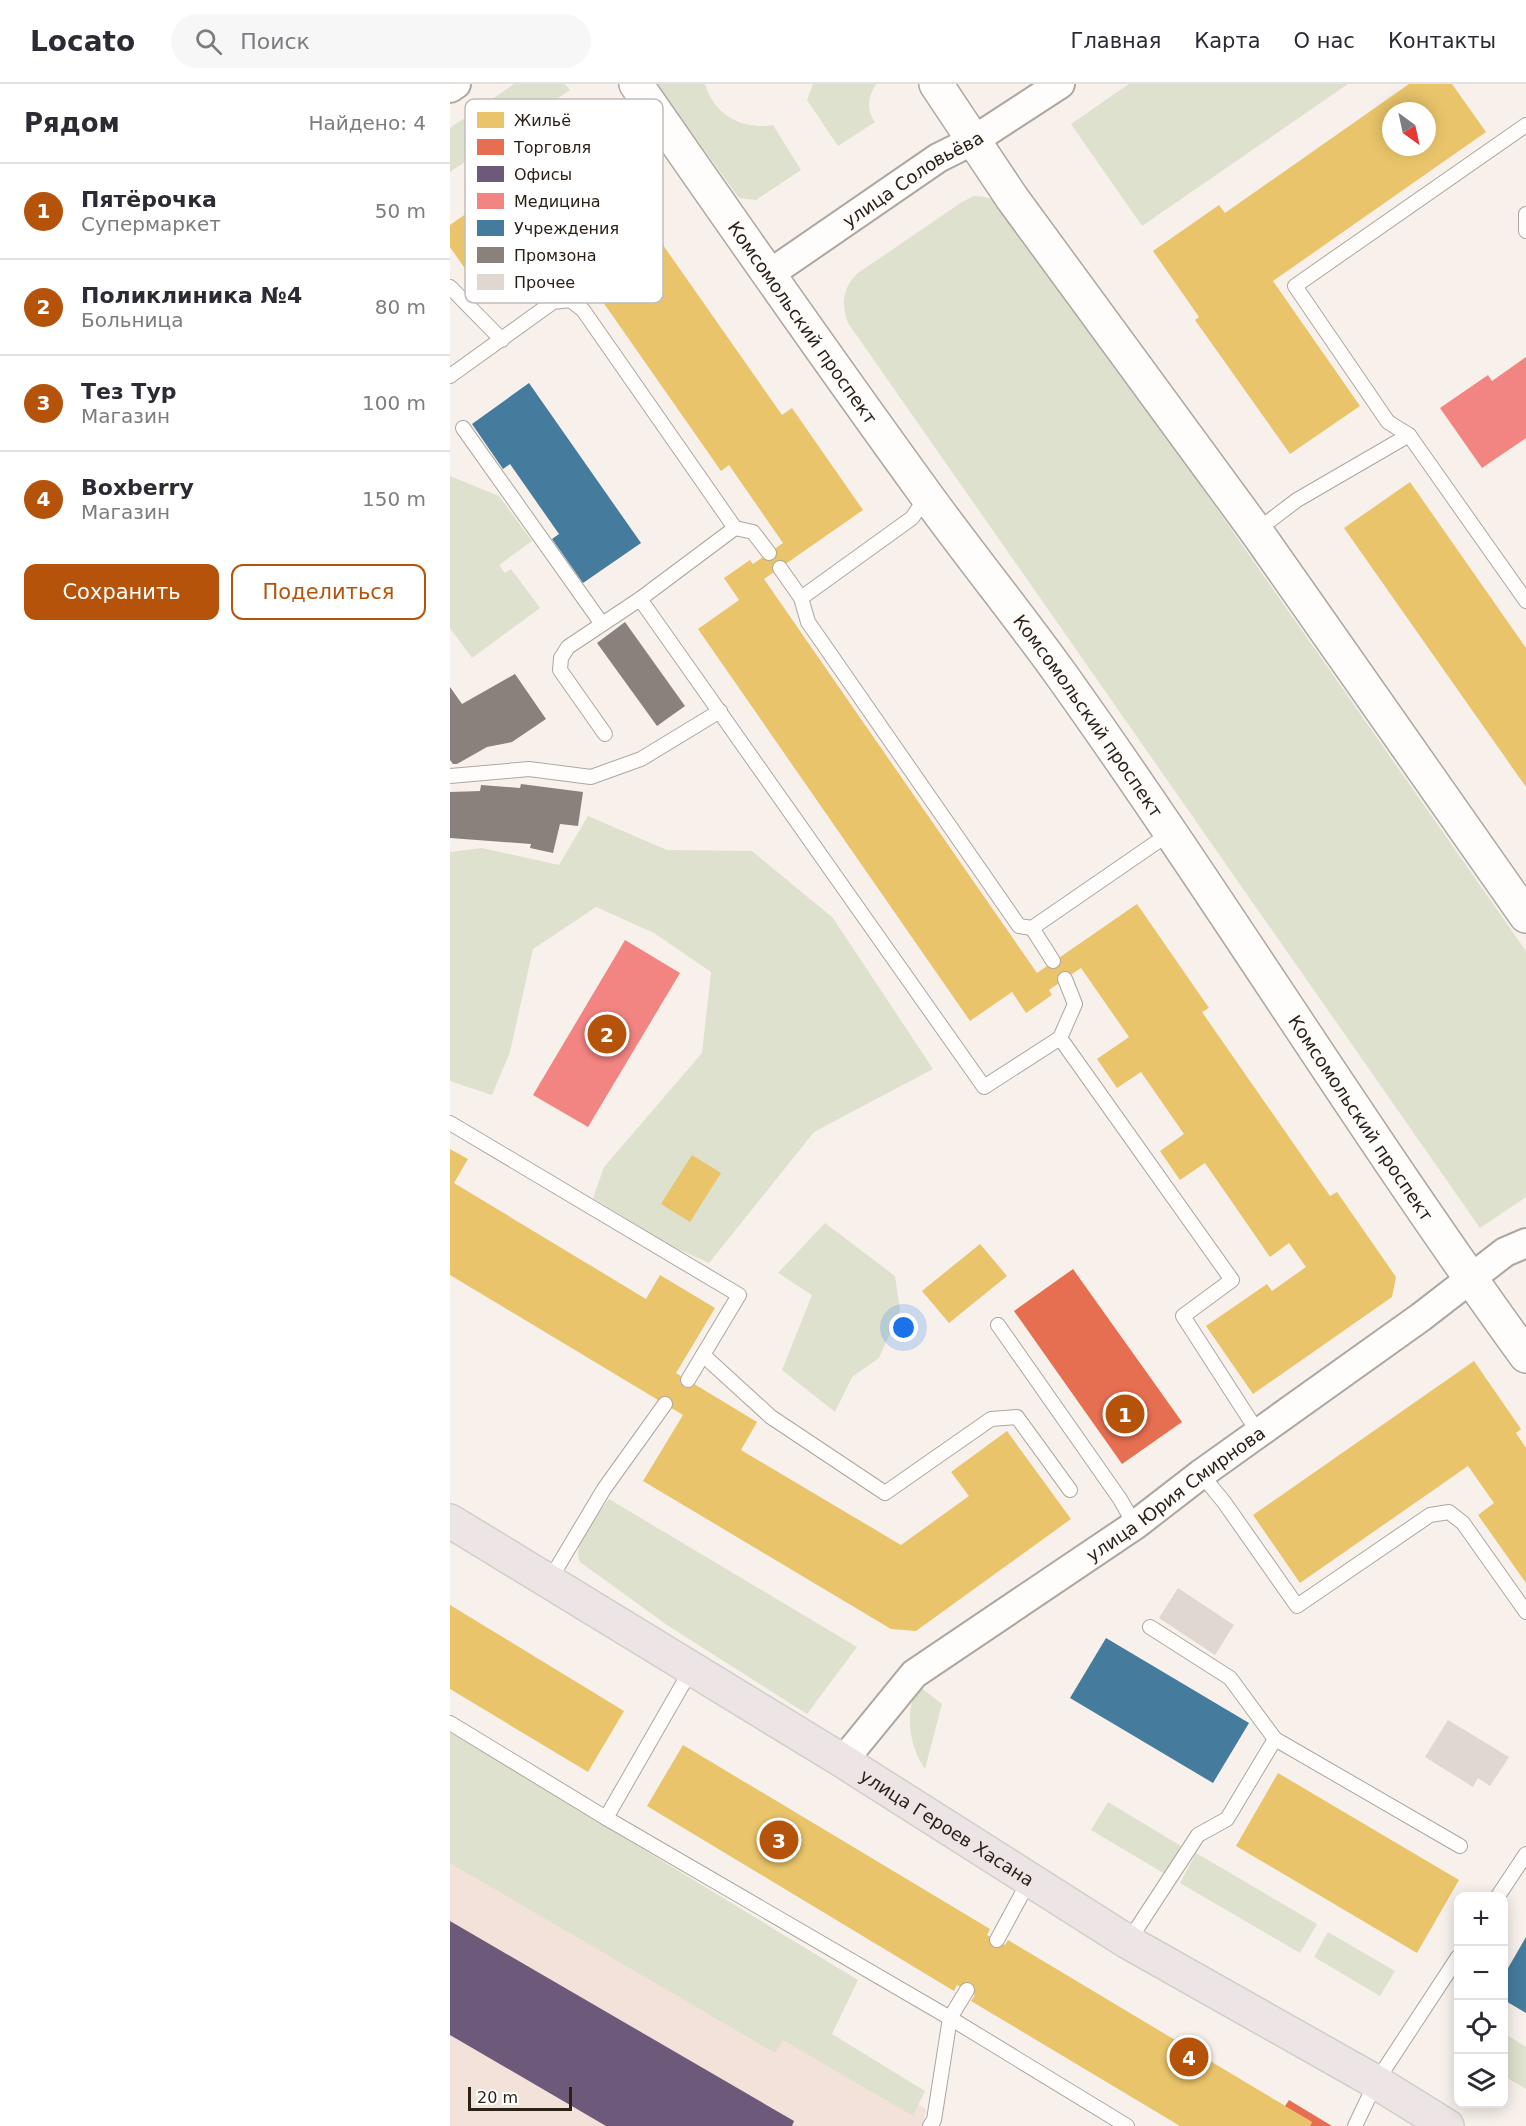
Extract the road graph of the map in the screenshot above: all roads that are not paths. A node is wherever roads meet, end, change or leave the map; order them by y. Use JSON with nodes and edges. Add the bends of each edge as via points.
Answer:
{"nodes":[{"id":1,"x":456,"y":84,"type":"edge"},
{"id":2,"x":636,"y":84,"type":"edge"},
{"id":3,"x":936,"y":84,"type":"edge"},
{"id":4,"x":1060,"y":84,"type":"edge"},
{"id":5,"x":450,"y":88,"type":"edge"},
{"id":6,"x":646,"y":99,"type":"edge"},
{"id":7,"x":663,"y":123,"type":"edge"},
{"id":8,"x":1526,"y":125,"type":"edge"},
{"id":9,"x":974,"y":140,"type":"junction"},
{"id":10,"x":1526,"y":214,"type":"edge"},
{"id":11,"x":1526,"y":231,"type":"edge"},
{"id":12,"x":768,"y":275,"type":"junction"},
{"id":13,"x":450,"y":287,"type":"edge"},
{"id":14,"x":465,"y":302,"type":"edge"},
{"id":15,"x":466,"y":303,"type":"edge"},
{"id":16,"x":552,"y":303,"type":"edge"},
{"id":17,"x":574,"y":303,"type":"edge"},
{"id":18,"x":502,"y":340,"type":"junction"},
{"id":19,"x":450,"y":376,"type":"edge"},
{"id":20,"x":463,"y":428,"type":"dead end"},
{"id":21,"x":1409,"y":435,"type":"junction"},
{"id":22,"x":927,"y":496,"type":"junction"},
{"id":23,"x":735,"y":528,"type":"junction"},
{"id":24,"x":1256,"y":531,"type":"junction"},
{"id":25,"x":769,"y":553,"type":"dead end"},
{"id":26,"x":780,"y":568,"type":"dead end"},
{"id":27,"x":801,"y":598,"type":"junction"},
{"id":28,"x":640,"y":599,"type":"junction"},
{"id":29,"x":1526,"y":601,"type":"edge"},
{"id":30,"x":602,"y":624,"type":"junction"},
{"id":31,"x":720,"y":711,"type":"junction"},
{"id":32,"x":605,"y":734,"type":"dead end"},
{"id":33,"x":450,"y":776,"type":"edge"},
{"id":34,"x":1170,"y":833,"type":"junction"},
{"id":35,"x":1522,"y":901,"type":"edge"},
{"id":36,"x":1032,"y":928,"type":"junction"},
{"id":37,"x":1053,"y":962,"type":"dead end"},
{"id":38,"x":1065,"y":979,"type":"dead end"},
{"id":39,"x":1060,"y":1038,"type":"junction"},
{"id":40,"x":450,"y":1123,"type":"edge"},
{"id":41,"x":1526,"y":1243,"type":"edge"},
{"id":42,"x":1469,"y":1279,"type":"junction"},
{"id":43,"x":998,"y":1325,"type":"dead end"},
{"id":44,"x":703,"y":1355,"type":"junction"},
{"id":45,"x":1526,"y":1356,"type":"edge"},
{"id":46,"x":687,"y":1380,"type":"dead end"},
{"id":47,"x":665,"y":1404,"type":"dead end"},
{"id":48,"x":1259,"y":1434,"type":"junction"},
{"id":49,"x":1201,"y":1474,"type":"junction"},
{"id":50,"x":1070,"y":1490,"type":"dead end"},
{"id":51,"x":450,"y":1521,"type":"edge"},
{"id":52,"x":1135,"y":1525,"type":"junction"},
{"id":53,"x":549,"y":1581,"type":"junction"},
{"id":54,"x":1526,"y":1612,"type":"edge"},
{"id":55,"x":1150,"y":1627,"type":"dead end"},
{"id":56,"x":692,"y":1668,"type":"junction"},
{"id":57,"x":450,"y":1723,"type":"edge"},
{"id":58,"x":1275,"y":1738,"type":"junction"},
{"id":59,"x":843,"y":1761,"type":"junction"},
{"id":60,"x":606,"y":1818,"type":"junction"},
{"id":61,"x":1460,"y":1846,"type":"dead end"},
{"id":62,"x":1526,"y":1854,"type":"edge"},
{"id":63,"x":1030,"y":1879,"type":"junction"},
{"id":64,"x":1501,"y":1892,"type":"edge"},
{"id":65,"x":997,"y":1940,"type":"dead end"},
{"id":66,"x":1128,"y":1942,"type":"junction"},
{"id":67,"x":1454,"y":1963,"type":"edge"},
{"id":68,"x":967,"y":1990,"type":"dead end"},
{"id":69,"x":950,"y":2018,"type":"junction"},
{"id":70,"x":1376,"y":2082,"type":"junction"},
{"id":71,"x":930,"y":2126,"type":"edge"},
{"id":72,"x":1127,"y":2126,"type":"edge"},
{"id":73,"x":1355,"y":2126,"type":"edge"},
{"id":74,"x":1447,"y":2126,"type":"edge"}],
"edges":[{"from":1,"to":5,"type":"street"},
{"from":2,"to":6,"type":"street","name":"Комсомольский проспект"},
{"from":3,"to":9,"type":"street"},
{"from":4,"to":9,"type":"street","name":"улица Соловьёва"},
{"from":7,"to":12,"type":"street","name":"Комсомольский проспект"},
{"from":8,"to":21,"type":"lane","via":[[1295,286],[1388,422]]},
{"from":9,"to":12,"type":"street","name":"улица Соловьёва","via":[[938,158]]},
{"from":9,"to":24,"type":"street","via":[[1012,198]]},
{"from":10,"to":11,"type":"lane"},
{"from":12,"to":22,"type":"street","name":"Комсомольский проспект"},
{"from":13,"to":14,"type":"lane"},
{"from":15,"to":18,"type":"lane"},
{"from":16,"to":18,"type":"lane"},
{"from":17,"to":23,"type":"lane","via":[[583,310]]},
{"from":18,"to":19,"type":"lane"},
{"from":20,"to":30,"type":"lane"},
{"from":21,"to":24,"type":"lane","via":[[1297,500]]},
{"from":21,"to":29,"type":"lane"},
{"from":22,"to":27,"type":"lane","via":[[912,518]]},
{"from":22,"to":34,"type":"street","name":"Комсомольский проспект","via":[[1059,672]]},
{"from":23,"to":25,"type":"lane","via":[[753,532]]},
{"from":23,"to":28,"type":"lane"},
{"from":24,"to":35,"type":"street"},
{"from":26,"to":27,"type":"lane"},
{"from":27,"to":36,"type":"lane","via":[[808,622],[1019,926]]},
{"from":28,"to":30,"type":"lane"},
{"from":28,"to":31,"type":"lane"},
{"from":30,"to":32,"type":"lane","via":[[568,647],[560,670]]},
{"from":31,"to":33,"type":"lane","via":[[641,759],[591,777],[529,769]]},
{"from":31,"to":39,"type":"lane","via":[[984,1087]]},
{"from":34,"to":36,"type":"lane"},
{"from":34,"to":42,"type":"street","name":"Комсомольский проспект"},
{"from":36,"to":37,"type":"lane"},
{"from":38,"to":39,"type":"lane","via":[[1075,1004]]},
{"from":39,"to":48,"type":"lane","via":[[1232,1280],[1183,1316]]},
{"from":40,"to":44,"type":"lane","via":[[739,1295]]},
{"from":41,"to":42,"type":"street","name":"улица Юрия Смирнова","via":[[1505,1252]]},
{"from":42,"to":45,"type":"street","name":"Комсомольский проспект"},
{"from":42,"to":48,"type":"street","name":"улица Юрия Смирнова"},
{"from":43,"to":52,"type":"lane"},
{"from":44,"to":46,"type":"lane"},
{"from":44,"to":50,"type":"lane","via":[[771,1417],[885,1493],[991,1419],[1017,1417]]},
{"from":47,"to":53,"type":"lane","via":[[604,1490]]},
{"from":48,"to":49,"type":"street","name":"улица Юрия Смирнова"},
{"from":49,"to":52,"type":"street","name":"улица Юрия Смирнова"},
{"from":49,"to":54,"type":"lane","via":[[1297,1606],[1430,1515],[1449,1512],[1463,1523]]},
{"from":51,"to":53,"type":"main road","name":"улица Героев Хасана"},
{"from":52,"to":59,"type":"street","name":"улица Юрия Смирнова","via":[[914,1674]]},
{"from":53,"to":56,"type":"main road","name":"улица Героев Хасана"},
{"from":55,"to":58,"type":"lane","via":[[1230,1678]]},
{"from":56,"to":59,"type":"main road","name":"улица Героев Хасана"},
{"from":56,"to":60,"type":"lane"},
{"from":57,"to":60,"type":"lane"},
{"from":58,"to":61,"type":"lane"},
{"from":58,"to":66,"type":"lane","via":[[1227,1819],[1198,1835]]},
{"from":59,"to":63,"type":"main road","name":"улица Героев Хасана"},
{"from":60,"to":69,"type":"lane"},
{"from":62,"to":64,"type":"lane"},
{"from":63,"to":65,"type":"lane"},
{"from":63,"to":66,"type":"main road","name":"улица Героев Хасана"},
{"from":66,"to":70,"type":"main road","name":"улица Героев Хасана"},
{"from":67,"to":70,"type":"lane"},
{"from":68,"to":69,"type":"lane"},
{"from":69,"to":71,"type":"lane"},
{"from":69,"to":72,"type":"lane"},
{"from":70,"to":73,"type":"lane"},
{"from":70,"to":74,"type":"main road","name":"улица Героев Хасана"}]}
